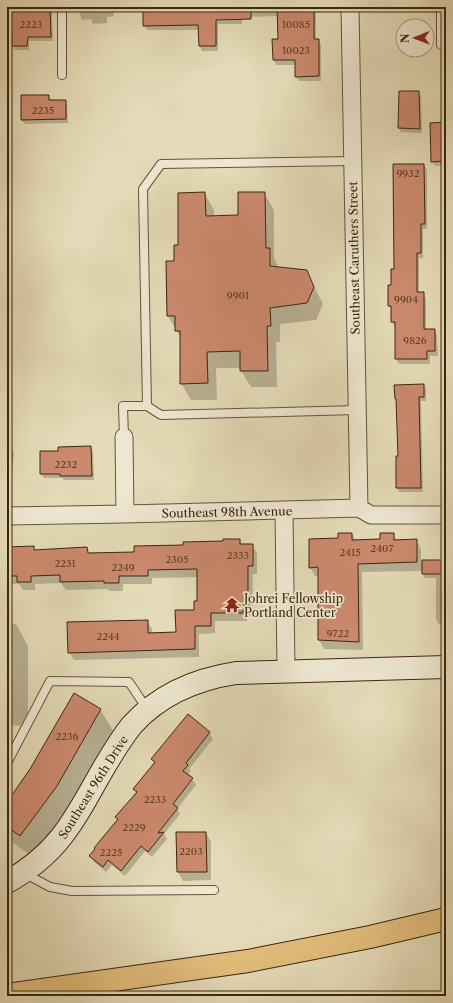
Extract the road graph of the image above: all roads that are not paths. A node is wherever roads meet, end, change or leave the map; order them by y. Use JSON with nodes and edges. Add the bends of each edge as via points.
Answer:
{"nodes":[{"id":1,"x":62,"y":7,"type":"edge"},
{"id":2,"x":350,"y":7,"type":"edge"},
{"id":3,"x":441,"y":7,"type":"edge"},
{"id":4,"x":446,"y":45,"type":"edge"},
{"id":5,"x":62,"y":75,"type":"dead end"},
{"id":6,"x":352,"y":161,"type":"junction"},
{"id":7,"x":148,"y":406,"type":"junction"},
{"id":8,"x":357,"y":410,"type":"junction"},
{"id":9,"x":124,"y":436,"type":"joint"},
{"id":10,"x":359,"y":508,"type":"junction"},
{"id":11,"x":284,"y":510,"type":"junction"},
{"id":12,"x":125,"y":514,"type":"junction"},
{"id":13,"x":446,"y":515,"type":"edge"},
{"id":14,"x":7,"y":516,"type":"edge"},
{"id":15,"x":446,"y":667,"type":"edge"},
{"id":16,"x":286,"y":671,"type":"junction"},
{"id":17,"x":149,"y":710,"type":"junction"},
{"id":18,"x":7,"y":763,"type":"edge"},
{"id":19,"x":15,"y":878,"type":"edge"},
{"id":20,"x":214,"y":890,"type":"dead end"},
{"id":21,"x":446,"y":919,"type":"edge"},
{"id":22,"x":7,"y":995,"type":"edge"}],
"edges":[{"from":1,"to":5,"type":"lane"},
{"from":2,"to":6,"type":"street","name":"Southeast Caruthers Street"},
{"from":3,"to":4,"type":"lane","via":[[441,45]]},
{"from":6,"to":7,"type":"lane","via":[[162,164],[143,189]]},
{"from":6,"to":8,"type":"street","name":"Southeast Caruthers Street"},
{"from":7,"to":8,"type":"lane","via":[[160,415]]},
{"from":7,"to":9,"type":"lane","via":[[123,406]]},
{"from":8,"to":10,"type":"street","name":"Southeast Caruthers Street"},
{"from":9,"to":12,"type":"street"},
{"from":10,"to":11,"type":"street","name":"Southeast 98th Avenue"},
{"from":10,"to":13,"type":"street","name":"Southeast 98th Avenue","via":[[371,515]]},
{"from":11,"to":12,"type":"street","name":"Southeast 98th Avenue"},
{"from":11,"to":16,"type":"street"},
{"from":12,"to":14,"type":"street","name":"Southeast 98th Avenue"},
{"from":15,"to":16,"type":"street","name":"Southeast 96th Drive"},
{"from":16,"to":17,"type":"street","name":"Southeast 96th Drive","via":[[244,672],[219,676],[184,688]]},
{"from":17,"to":18,"type":"lane","via":[[129,682],[50,681]]},
{"from":17,"to":19,"type":"street","name":"Southeast 96th Drive","via":[[133,724],[121,740],[58,842],[43,858]]},
{"from":19,"to":20,"type":"lane","name":"Southeast 96th Drive","via":[[72,891]]},
{"from":21,"to":22,"type":"highway","via":[[248,961]]}]}
